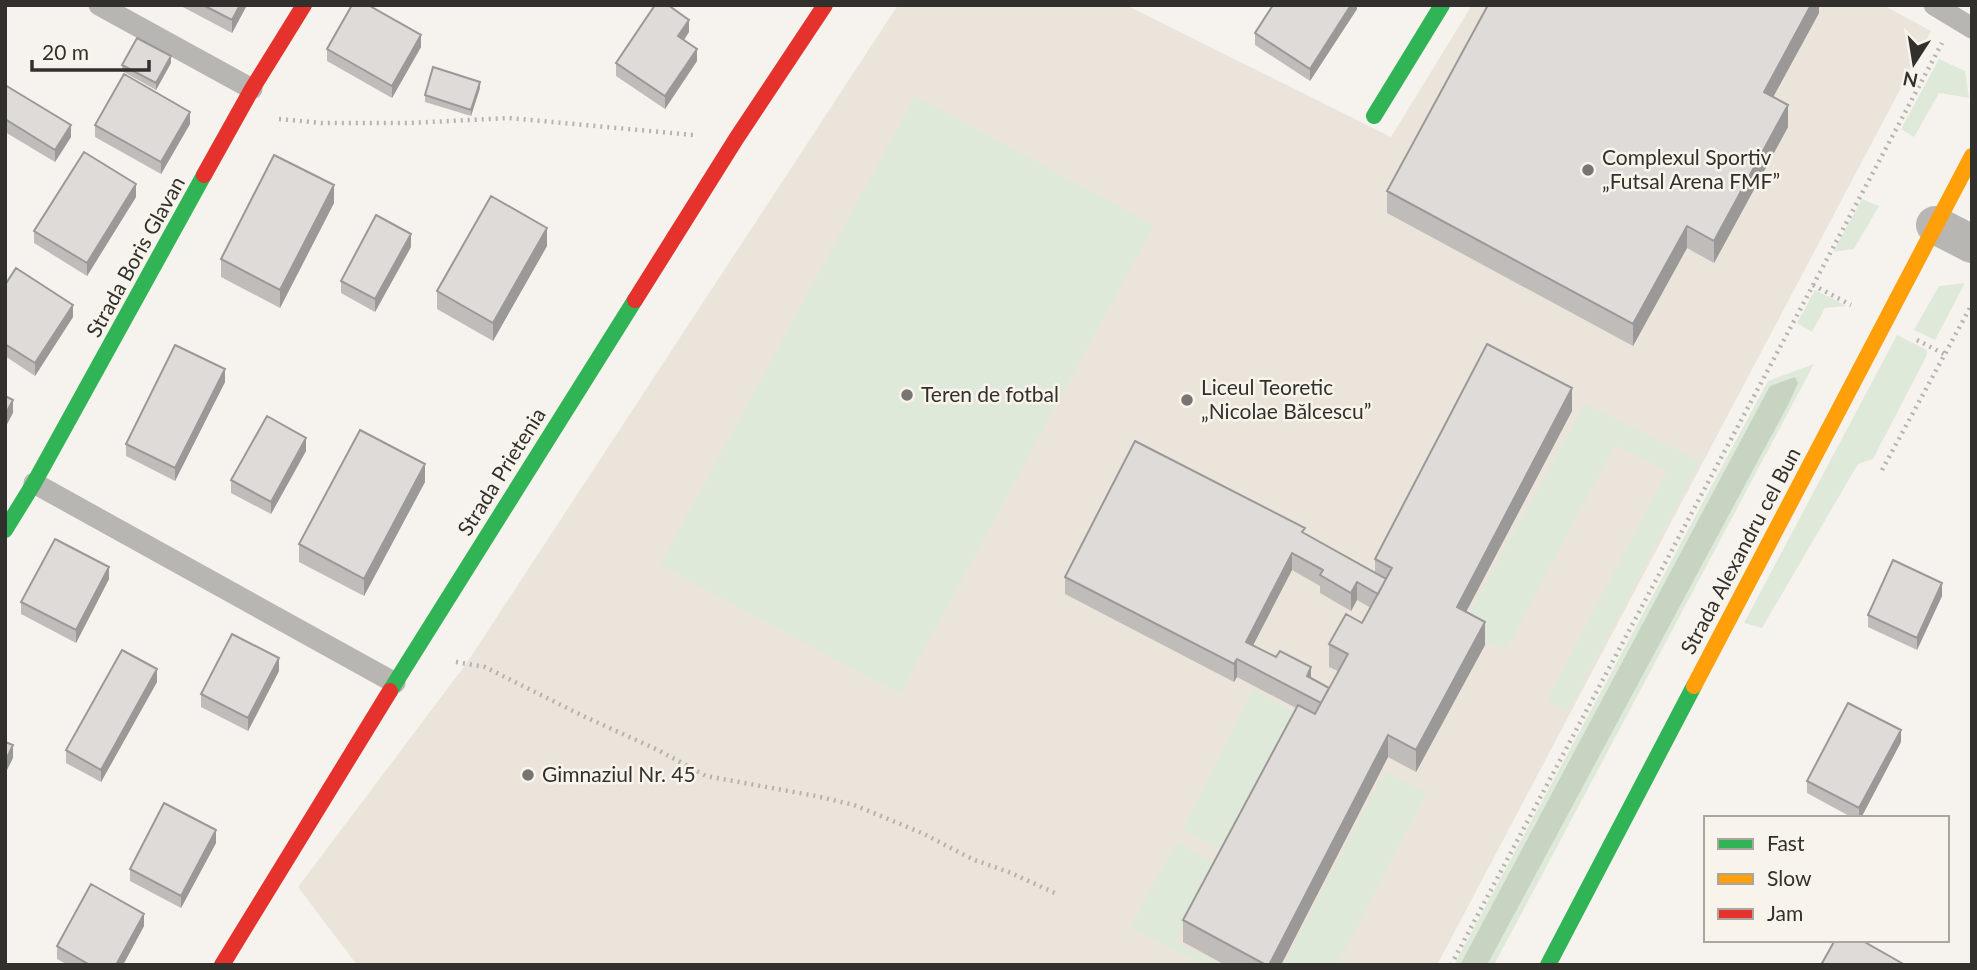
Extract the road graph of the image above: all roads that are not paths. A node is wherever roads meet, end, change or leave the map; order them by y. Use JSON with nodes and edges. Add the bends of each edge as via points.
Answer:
{"nodes":[{"id":1,"x":99,"y":5,"type":"edge"},
{"id":2,"x":303,"y":5,"type":"edge"},
{"id":3,"x":825,"y":5,"type":"edge"},
{"id":4,"x":1442,"y":5,"type":"edge"},
{"id":5,"x":1934,"y":5,"type":"edge"},
{"id":6,"x":1963,"y":23,"type":"edge"},
{"id":7,"x":252,"y":89,"type":"junction"},
{"id":8,"x":1374,"y":116,"type":"dead end"},
{"id":9,"x":1972,"y":156,"type":"edge"},
{"id":10,"x":1935,"y":225,"type":"junction"},
{"id":11,"x":1972,"y":244,"type":"edge"},
{"id":12,"x":34,"y":483,"type":"junction"},
{"id":13,"x":5,"y":530,"type":"edge"},
{"id":14,"x":395,"y":682,"type":"junction"},
{"id":15,"x":222,"y":965,"type":"edge"},
{"id":16,"x":1548,"y":965,"type":"edge"}],
"edges":[{"from":1,"to":7,"type":"lane"},
{"from":2,"to":7,"type":"street","name":"Strada Boris Glavan"},
{"from":3,"to":14,"type":"street","name":"Strada Prietenia"},
{"from":4,"to":8,"type":"street"},
{"from":5,"to":6,"type":"lane"},
{"from":7,"to":12,"type":"street","name":"Strada Boris Glavan"},
{"from":9,"to":10,"type":"street","name":"Strada Alexandru cel Bun"},
{"from":10,"to":11,"type":"street"},
{"from":10,"to":16,"type":"street","name":"Strada Alexandru cel Bun"},
{"from":12,"to":13,"type":"street","name":"Strada Boris Glavan"},
{"from":12,"to":14,"type":"lane"},
{"from":14,"to":15,"type":"street","name":"Strada Prietenia"}]}
